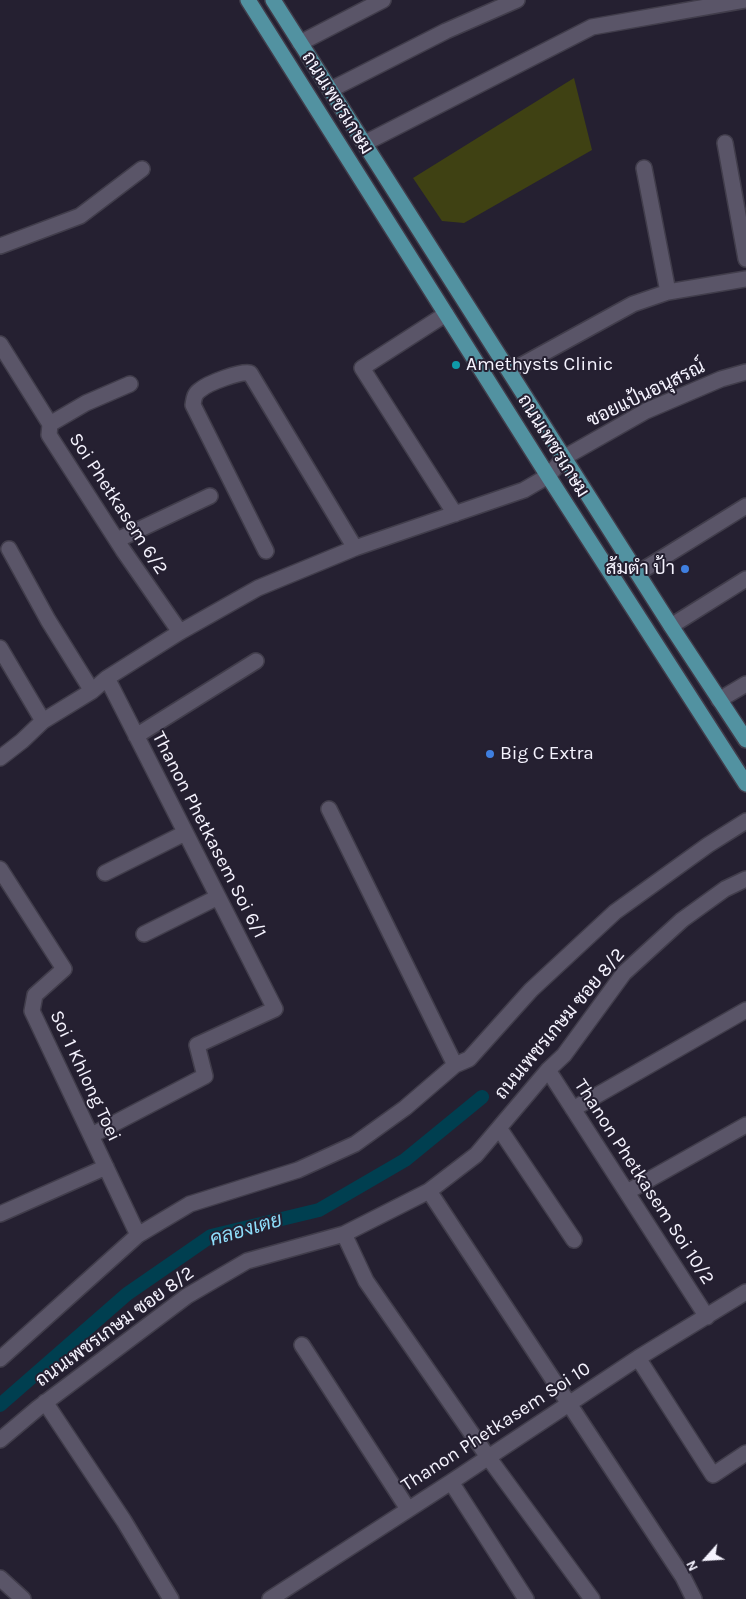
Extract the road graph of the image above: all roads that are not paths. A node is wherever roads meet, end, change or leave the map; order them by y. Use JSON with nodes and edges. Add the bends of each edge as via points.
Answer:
{"nodes":[{"id":1,"x":248,"y":0,"type":"edge"},
{"id":2,"x":274,"y":0,"type":"edge"},
{"id":3,"x":383,"y":0,"type":"edge"},
{"id":4,"x":517,"y":0,"type":"edge"},
{"id":5,"x":746,"y":0,"type":"edge"},
{"id":6,"x":300,"y":43,"type":"junction"},
{"id":7,"x":330,"y":90,"type":"junction"},
{"id":8,"x":366,"y":143,"type":"junction"},
{"id":9,"x":725,"y":143,"type":"dead end"},
{"id":10,"x":644,"y":168,"type":"dead end"},
{"id":11,"x":142,"y":169,"type":"dead end"},
{"id":12,"x":0,"y":246,"type":"edge"},
{"id":13,"x":746,"y":259,"type":"edge"},
{"id":14,"x":746,"y":279,"type":"edge"},
{"id":15,"x":668,"y":292,"type":"junction"},
{"id":16,"x":446,"y":314,"type":"junction"},
{"id":17,"x":0,"y":344,"type":"edge"},
{"id":18,"x":511,"y":371,"type":"junction"},
{"id":19,"x":746,"y":372,"type":"edge"},
{"id":20,"x":130,"y":384,"type":"dead end"},
{"id":21,"x":50,"y":424,"type":"junction"},
{"id":22,"x":565,"y":457,"type":"junction"},
{"id":23,"x":548,"y":476,"type":"junction"},
{"id":24,"x":210,"y":496,"type":"dead end"},
{"id":25,"x":746,"y":506,"type":"edge"},
{"id":26,"x":455,"y":514,"type":"junction"},
{"id":27,"x":117,"y":540,"type":"junction"},
{"id":28,"x":355,"y":548,"type":"junction"},
{"id":29,"x":9,"y":549,"type":"dead end"},
{"id":30,"x":266,"y":551,"type":"dead end"},
{"id":31,"x":638,"y":573,"type":"junction"},
{"id":32,"x":746,"y":579,"type":"edge"},
{"id":33,"x":672,"y":626,"type":"junction"},
{"id":34,"x":180,"y":632,"type":"junction"},
{"id":35,"x":0,"y":648,"type":"edge"},
{"id":36,"x":256,"y":661,"type":"dead end"},
{"id":37,"x":107,"y":678,"type":"junction"},
{"id":38,"x":746,"y":684,"type":"edge"},
{"id":39,"x":92,"y":691,"type":"junction"},
{"id":40,"x":719,"y":700,"type":"junction"},
{"id":41,"x":43,"y":721,"type":"junction"},
{"id":42,"x":136,"y":736,"type":"junction"},
{"id":43,"x":746,"y":740,"type":"edge"},
{"id":44,"x":0,"y":758,"type":"edge"},
{"id":45,"x":746,"y":784,"type":"edge"},
{"id":46,"x":329,"y":809,"type":"dead end"},
{"id":47,"x":746,"y":821,"type":"edge"},
{"id":48,"x":185,"y":833,"type":"junction"},
{"id":49,"x":0,"y":869,"type":"edge"},
{"id":50,"x":105,"y":873,"type":"dead end"},
{"id":51,"x":746,"y":879,"type":"edge"},
{"id":52,"x":218,"y":897,"type":"junction"},
{"id":53,"x":144,"y":934,"type":"dead end"},
{"id":54,"x":746,"y":1010,"type":"edge"},
{"id":55,"x":455,"y":1065,"type":"junction"},
{"id":56,"x":548,"y":1070,"type":"junction"},
{"id":57,"x":573,"y":1109,"type":"junction"},
{"id":58,"x":746,"y":1125,"type":"edge"},
{"id":59,"x":499,"y":1128,"type":"junction"},
{"id":60,"x":92,"y":1136,"type":"junction"},
{"id":61,"x":106,"y":1167,"type":"junction"},
{"id":62,"x":429,"y":1191,"type":"junction"},
{"id":63,"x":626,"y":1192,"type":"junction"},
{"id":64,"x":0,"y":1214,"type":"edge"},
{"id":65,"x":344,"y":1234,"type":"junction"},
{"id":66,"x":138,"y":1235,"type":"junction"},
{"id":67,"x":574,"y":1240,"type":"dead end"},
{"id":68,"x":746,"y":1292,"type":"edge"},
{"id":69,"x":706,"y":1317,"type":"junction"},
{"id":70,"x":302,"y":1345,"type":"dead end"},
{"id":71,"x":638,"y":1358,"type":"junction"},
{"id":72,"x":0,"y":1359,"type":"edge"},
{"id":73,"x":45,"y":1402,"type":"junction"},
{"id":74,"x":569,"y":1404,"type":"junction"},
{"id":75,"x":0,"y":1440,"type":"edge"},
{"id":76,"x":746,"y":1453,"type":"edge"},
{"id":77,"x":488,"y":1457,"type":"junction"},
{"id":78,"x":451,"y":1482,"type":"junction"},
{"id":79,"x":408,"y":1510,"type":"junction"},
{"id":80,"x":0,"y":1578,"type":"edge"},
{"id":81,"x":23,"y":1599,"type":"edge"},
{"id":82,"x":171,"y":1599,"type":"edge"},
{"id":83,"x":270,"y":1599,"type":"edge"},
{"id":84,"x":526,"y":1599,"type":"edge"},
{"id":85,"x":592,"y":1599,"type":"edge"},
{"id":86,"x":694,"y":1599,"type":"edge"}],
"edges":[{"from":1,"to":16,"type":"main road","name":"ถนนเพชรเกษม"},
{"from":2,"to":6,"type":"main road","name":"ถนนเพชรเกษม"},
{"from":3,"to":6,"type":"street"},
{"from":4,"to":7,"type":"street","via":[[446,31]]},
{"from":5,"to":8,"type":"street","via":[[592,27]]},
{"from":6,"to":7,"type":"main road","name":"ถนนเพชรเกษม"},
{"from":7,"to":8,"type":"main road","name":"ถนนเพชรเกษม"},
{"from":8,"to":18,"type":"main road","name":"ถนนเพชรเกษม"},
{"from":9,"to":13,"type":"street"},
{"from":10,"to":15,"type":"street"},
{"from":11,"to":12,"type":"street","via":[[80,216]]},
{"from":14,"to":15,"type":"street"},
{"from":15,"to":18,"type":"street","via":[[632,304]]},
{"from":16,"to":23,"type":"main road","name":"ถนนเพชรเกษม"},
{"from":16,"to":26,"type":"street","via":[[362,368]]},
{"from":17,"to":21,"type":"street","name":"Soi Phetkasem 6/2"},
{"from":18,"to":22,"type":"main road","name":"ถนนเพชรเกษม"},
{"from":19,"to":22,"type":"street","name":"ซอยแป้นอนุสรณ์","via":[[721,379],[646,412]]},
{"from":20,"to":21,"type":"street","via":[[86,403]]},
{"from":21,"to":27,"type":"street","name":"Soi Phetkasem 6/2","via":[[49,435]]},
{"from":22,"to":23,"type":"street","name":"ซอยแป้นอนุสรณ์"},
{"from":22,"to":31,"type":"main road","name":"ถนนเพชรเกษม"},
{"from":23,"to":26,"type":"street","name":"ซอยแป้นอนุสรณ์","via":[[524,490]]},
{"from":23,"to":45,"type":"main road","name":"ถนนเพชรเกษม"},
{"from":24,"to":27,"type":"street"},
{"from":25,"to":31,"type":"street"},
{"from":26,"to":28,"type":"street","name":"ซอยแป้นอนุสรณ์"},
{"from":27,"to":34,"type":"street","name":"Soi Phetkasem 6/2"},
{"from":28,"to":30,"type":"street","via":[[250,373],[244,372],[199,390],[193,405]]},
{"from":28,"to":34,"type":"street","name":"ซอยแป้นอนุสรณ์","via":[[258,588]]},
{"from":29,"to":39,"type":"street"},
{"from":31,"to":33,"type":"main road","name":"ถนนเพชรเกษม"},
{"from":32,"to":33,"type":"street"},
{"from":33,"to":40,"type":"main road","name":"ถนนเพชรเกษม"},
{"from":34,"to":37,"type":"street","name":"ซอยแป้นอนุสรณ์"},
{"from":35,"to":41,"type":"street"},
{"from":36,"to":42,"type":"street"},
{"from":37,"to":39,"type":"street","name":"ซอยแป้นอนุสรณ์"},
{"from":37,"to":42,"type":"street","name":"Thanon Phetkasem Soi 6/1"},
{"from":38,"to":40,"type":"street"},
{"from":39,"to":41,"type":"street","name":"ซอยแป้นอนุสรณ์"},
{"from":40,"to":43,"type":"main road","name":"ถนนเพชรเกษม"},
{"from":41,"to":44,"type":"street","name":"ซอยแป้นอนุสรณ์"},
{"from":42,"to":48,"type":"street","name":"Thanon Phetkasem Soi 6/1"},
{"from":46,"to":55,"type":"street"},
{"from":47,"to":55,"type":"street","via":[[615,912],[531,990],[468,1059]]},
{"from":48,"to":50,"type":"street"},
{"from":48,"to":52,"type":"street","name":"Thanon Phetkasem Soi 6/1"},
{"from":49,"to":60,"type":"street","name":"Soi 1 Khlong Toei","via":[[64,969],[35,995],[32,1011]]},
{"from":51,"to":56,"type":"street","name":"ถนนเพชรเกษม ซอย 8/2","via":[[725,889],[682,920],[624,973],[564,1055]]},
{"from":52,"to":53,"type":"street"},
{"from":52,"to":60,"type":"street","name":"Thanon Phetkasem Soi 6/1","via":[[276,1009],[197,1045],[205,1076]]},
{"from":54,"to":57,"type":"street"},
{"from":55,"to":66,"type":"street","via":[[405,1108],[355,1144],[298,1170],[190,1204]]},
{"from":56,"to":57,"type":"street","name":"Thanon Phetkasem Soi 10/2"},
{"from":56,"to":59,"type":"street","name":"ถนนเพชรเกษม ซอย 8/2"},
{"from":57,"to":63,"type":"street","name":"Thanon Phetkasem Soi 10/2"},
{"from":58,"to":63,"type":"street"},
{"from":59,"to":62,"type":"street","name":"ถนนเพชรเกษม ซอย 8/2","via":[[476,1155]]},
{"from":59,"to":67,"type":"street"},
{"from":60,"to":61,"type":"street","name":"Soi 1 Khlong Toei"},
{"from":61,"to":64,"type":"street"},
{"from":61,"to":66,"type":"street","name":"Soi 1 Khlong Toei"},
{"from":62,"to":65,"type":"street","name":"ถนนเพชรเกษม ซอย 8/2"},
{"from":62,"to":74,"type":"street"},
{"from":63,"to":69,"type":"street","name":"Thanon Phetkasem Soi 10/2"},
{"from":65,"to":73,"type":"street","name":"ถนนเพชรเกษม ซอย 8/2","via":[[247,1261],[187,1296]]},
{"from":65,"to":77,"type":"street","via":[[366,1281]]},
{"from":66,"to":72,"type":"street"},
{"from":68,"to":69,"type":"street","name":"Thanon Phetkasem Soi 10"},
{"from":69,"to":71,"type":"street","name":"Thanon Phetkasem Soi 10"},
{"from":70,"to":79,"type":"street"},
{"from":71,"to":74,"type":"street","name":"Thanon Phetkasem Soi 10"},
{"from":71,"to":76,"type":"street","via":[[713,1475]]},
{"from":73,"to":75,"type":"street","name":"ถนนเพชรเกษม ซอย 8/2"},
{"from":73,"to":82,"type":"street"},
{"from":74,"to":77,"type":"street","name":"Thanon Phetkasem Soi 10"},
{"from":74,"to":86,"type":"street","via":[[683,1577]]},
{"from":77,"to":78,"type":"street","name":"Thanon Phetkasem Soi 10"},
{"from":77,"to":85,"type":"street"},
{"from":78,"to":79,"type":"street","name":"Thanon Phetkasem Soi 10"},
{"from":78,"to":84,"type":"street"},
{"from":79,"to":83,"type":"street","name":"Thanon Phetkasem Soi 10"},
{"from":80,"to":81,"type":"street"}]}
